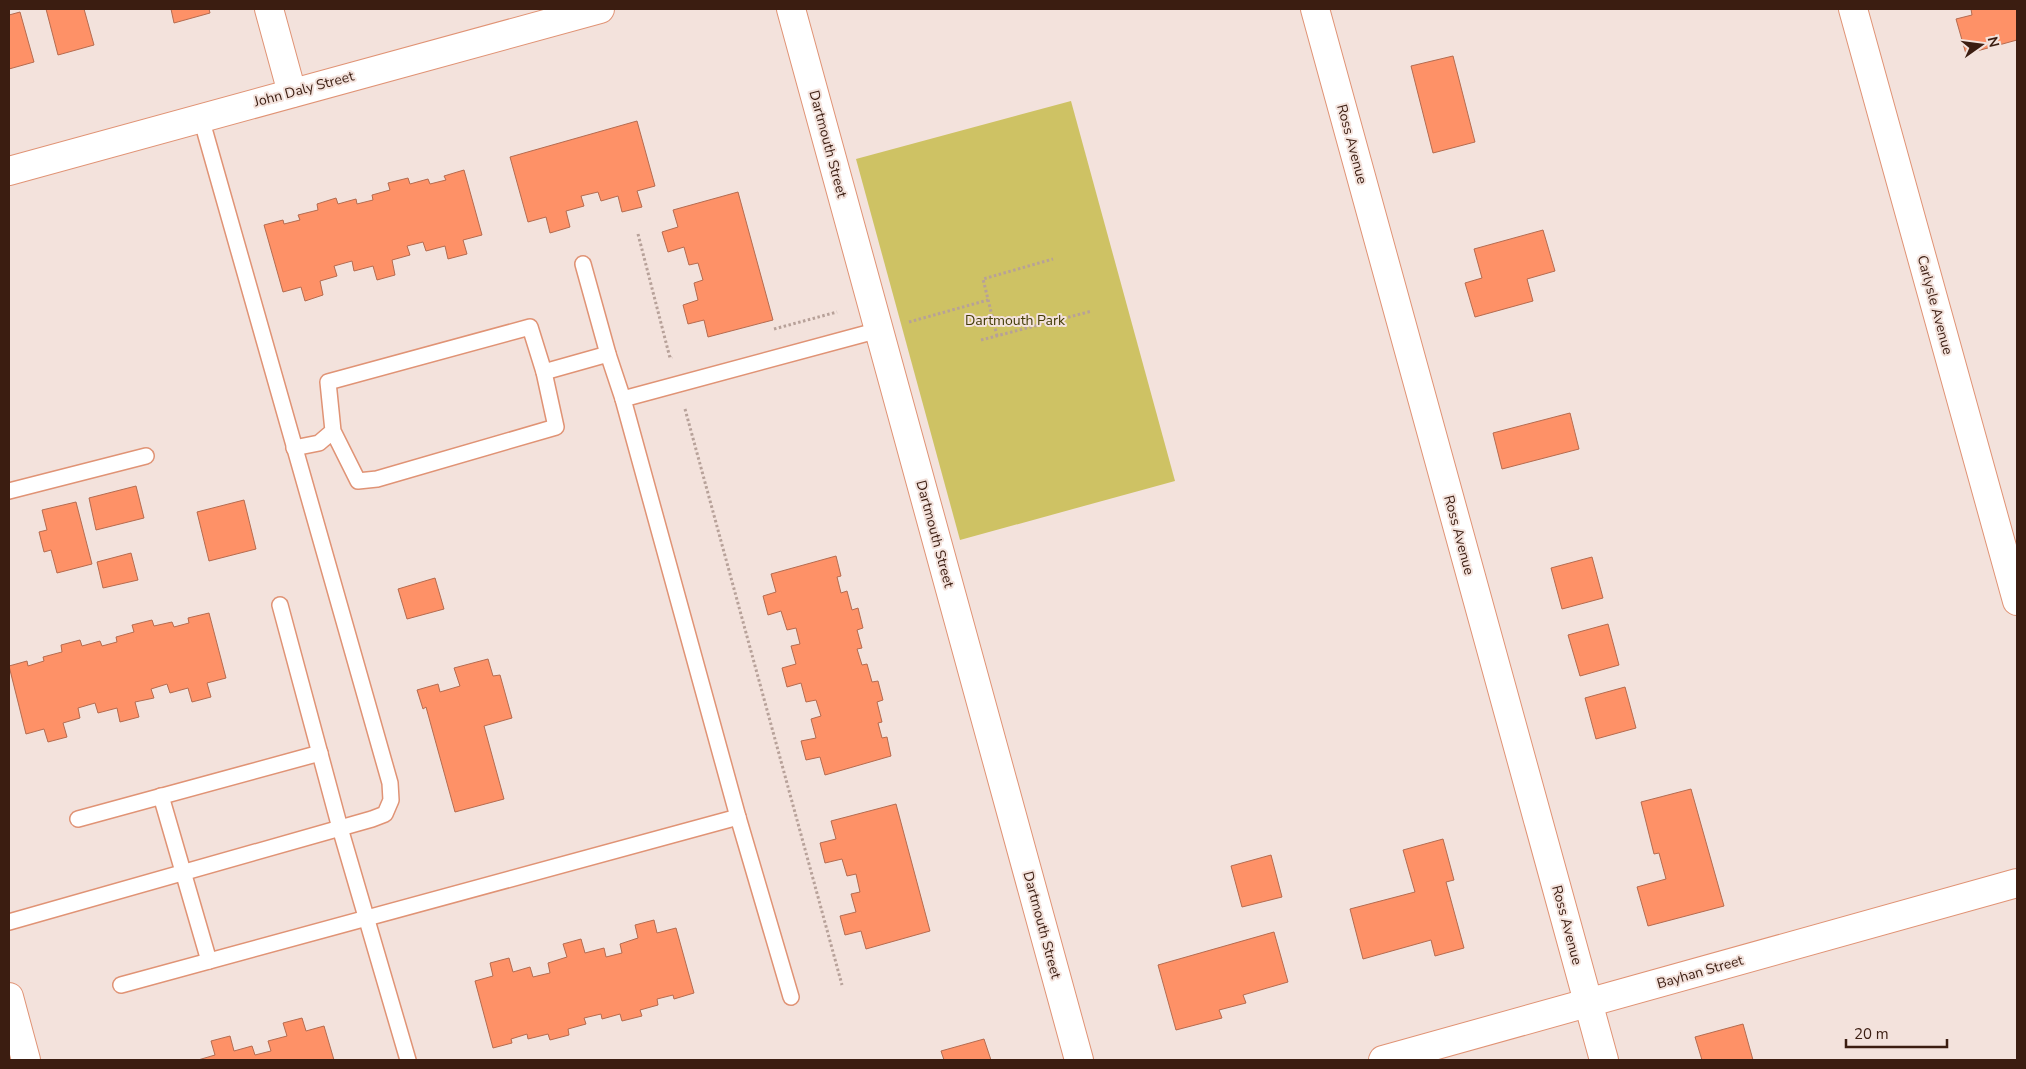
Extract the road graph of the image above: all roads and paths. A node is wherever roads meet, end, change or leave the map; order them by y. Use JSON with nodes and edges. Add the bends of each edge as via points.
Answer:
{"nodes":[{"id":1,"x":269,"y":9,"type":"edge"},
{"id":2,"x":600,"y":9,"type":"edge"},
{"id":3,"x":791,"y":9,"type":"edge"},
{"id":4,"x":1315,"y":9,"type":"edge"},
{"id":5,"x":1853,"y":9,"type":"edge"},
{"id":6,"x":292,"y":93,"type":"junction"},
{"id":7,"x":201,"y":118,"type":"junction"},
{"id":8,"x":9,"y":172,"type":"edge"},
{"id":9,"x":638,"y":234,"type":"dead end"},
{"id":10,"x":1053,"y":259,"type":"dead end"},
{"id":11,"x":584,"y":264,"type":"dead end"},
{"id":12,"x":988,"y":300,"type":"junction"},
{"id":13,"x":1092,"y":311,"type":"dead end"},
{"id":14,"x":836,"y":312,"type":"dead end"},
{"id":15,"x":772,"y":330,"type":"dead end"},
{"id":16,"x":879,"y":330,"type":"junction"},
{"id":17,"x":997,"y":336,"type":"junction"},
{"id":18,"x":981,"y":340,"type":"dead end"},
{"id":19,"x":608,"y":354,"type":"junction"},
{"id":20,"x":680,"y":355,"type":"dead end"},
{"id":21,"x":544,"y":372,"type":"junction"},
{"id":22,"x":623,"y":399,"type":"junction"},
{"id":23,"x":683,"y":401,"type":"dead end"},
{"id":24,"x":333,"y":432,"type":"junction"},
{"id":25,"x":294,"y":448,"type":"junction"},
{"id":26,"x":146,"y":456,"type":"dead end"},
{"id":27,"x":9,"y":491,"type":"edge"},
{"id":28,"x":2017,"y":601,"type":"edge"},
{"id":29,"x":280,"y":604,"type":"dead end"},
{"id":30,"x":320,"y":753,"type":"junction"},
{"id":31,"x":161,"y":796,"type":"junction"},
{"id":32,"x":738,"y":817,"type":"junction"},
{"id":33,"x":78,"y":819,"type":"dead end"},
{"id":34,"x":340,"y":828,"type":"junction"},
{"id":35,"x":182,"y":873,"type":"junction"},
{"id":36,"x":2017,"y":883,"type":"edge"},
{"id":37,"x":366,"y":918,"type":"junction"},
{"id":38,"x":9,"y":922,"type":"edge"},
{"id":39,"x":208,"y":961,"type":"junction"},
{"id":40,"x":121,"y":985,"type":"dead end"},
{"id":41,"x":842,"y":985,"type":"dead end"},
{"id":42,"x":9,"y":997,"type":"edge"},
{"id":43,"x":792,"y":997,"type":"dead end"},
{"id":44,"x":1588,"y":1003,"type":"junction"},
{"id":45,"x":26,"y":1060,"type":"edge"},
{"id":46,"x":408,"y":1060,"type":"edge"},
{"id":47,"x":1079,"y":1060,"type":"edge"},
{"id":48,"x":1383,"y":1060,"type":"edge"},
{"id":49,"x":1604,"y":1060,"type":"edge"}],
"edges":[{"from":1,"to":6,"type":"street"},
{"from":2,"to":6,"type":"street","name":"John Daly Street"},
{"from":3,"to":16,"type":"street","name":"Dartmouth Street"},
{"from":4,"to":44,"type":"street","name":"Ross Avenue"},
{"from":5,"to":28,"type":"street","name":"Carlysle Avenue"},
{"from":6,"to":7,"type":"street","name":"John Daly Street"},
{"from":7,"to":8,"type":"street","name":"John Daly Street"},
{"from":7,"to":25,"type":"lane"},
{"from":9,"to":20,"type":"path","via":[[670,358]]},
{"from":10,"to":12,"type":"path","via":[[982,280]]},
{"from":11,"to":19,"type":"lane"},
{"from":12,"to":16,"type":"path"},
{"from":12,"to":17,"type":"path"},
{"from":13,"to":17,"type":"path"},
{"from":14,"to":15,"type":"path"},
{"from":16,"to":22,"type":"lane"},
{"from":16,"to":47,"type":"street","name":"Dartmouth Street"},
{"from":17,"to":18,"type":"path"},
{"from":19,"to":21,"type":"lane"},
{"from":19,"to":22,"type":"lane"},
{"from":21,"to":24,"type":"lane","via":[[530,327],[338,379],[328,382]]},
{"from":21,"to":24,"type":"lane","via":[[556,427],[377,479],[358,481]]},
{"from":22,"to":32,"type":"lane"},
{"from":23,"to":41,"type":"path"},
{"from":24,"to":25,"type":"lane","via":[[319,443]]},
{"from":25,"to":34,"type":"lane","via":[[390,783],[391,800],[385,814]]},
{"from":26,"to":27,"type":"lane"},
{"from":29,"to":30,"type":"lane"},
{"from":30,"to":31,"type":"lane"},
{"from":30,"to":34,"type":"lane"},
{"from":31,"to":33,"type":"lane"},
{"from":31,"to":35,"type":"lane"},
{"from":32,"to":37,"type":"lane"},
{"from":32,"to":43,"type":"lane"},
{"from":34,"to":35,"type":"lane"},
{"from":34,"to":37,"type":"lane"},
{"from":35,"to":38,"type":"lane"},
{"from":35,"to":39,"type":"lane"},
{"from":36,"to":44,"type":"street","name":"Bayhan Street"},
{"from":37,"to":39,"type":"lane"},
{"from":37,"to":46,"type":"lane"},
{"from":39,"to":40,"type":"lane"},
{"from":42,"to":45,"type":"street"},
{"from":44,"to":48,"type":"street","name":"Bayhan Street"},
{"from":44,"to":49,"type":"street","name":"Ross Avenue"}]}
